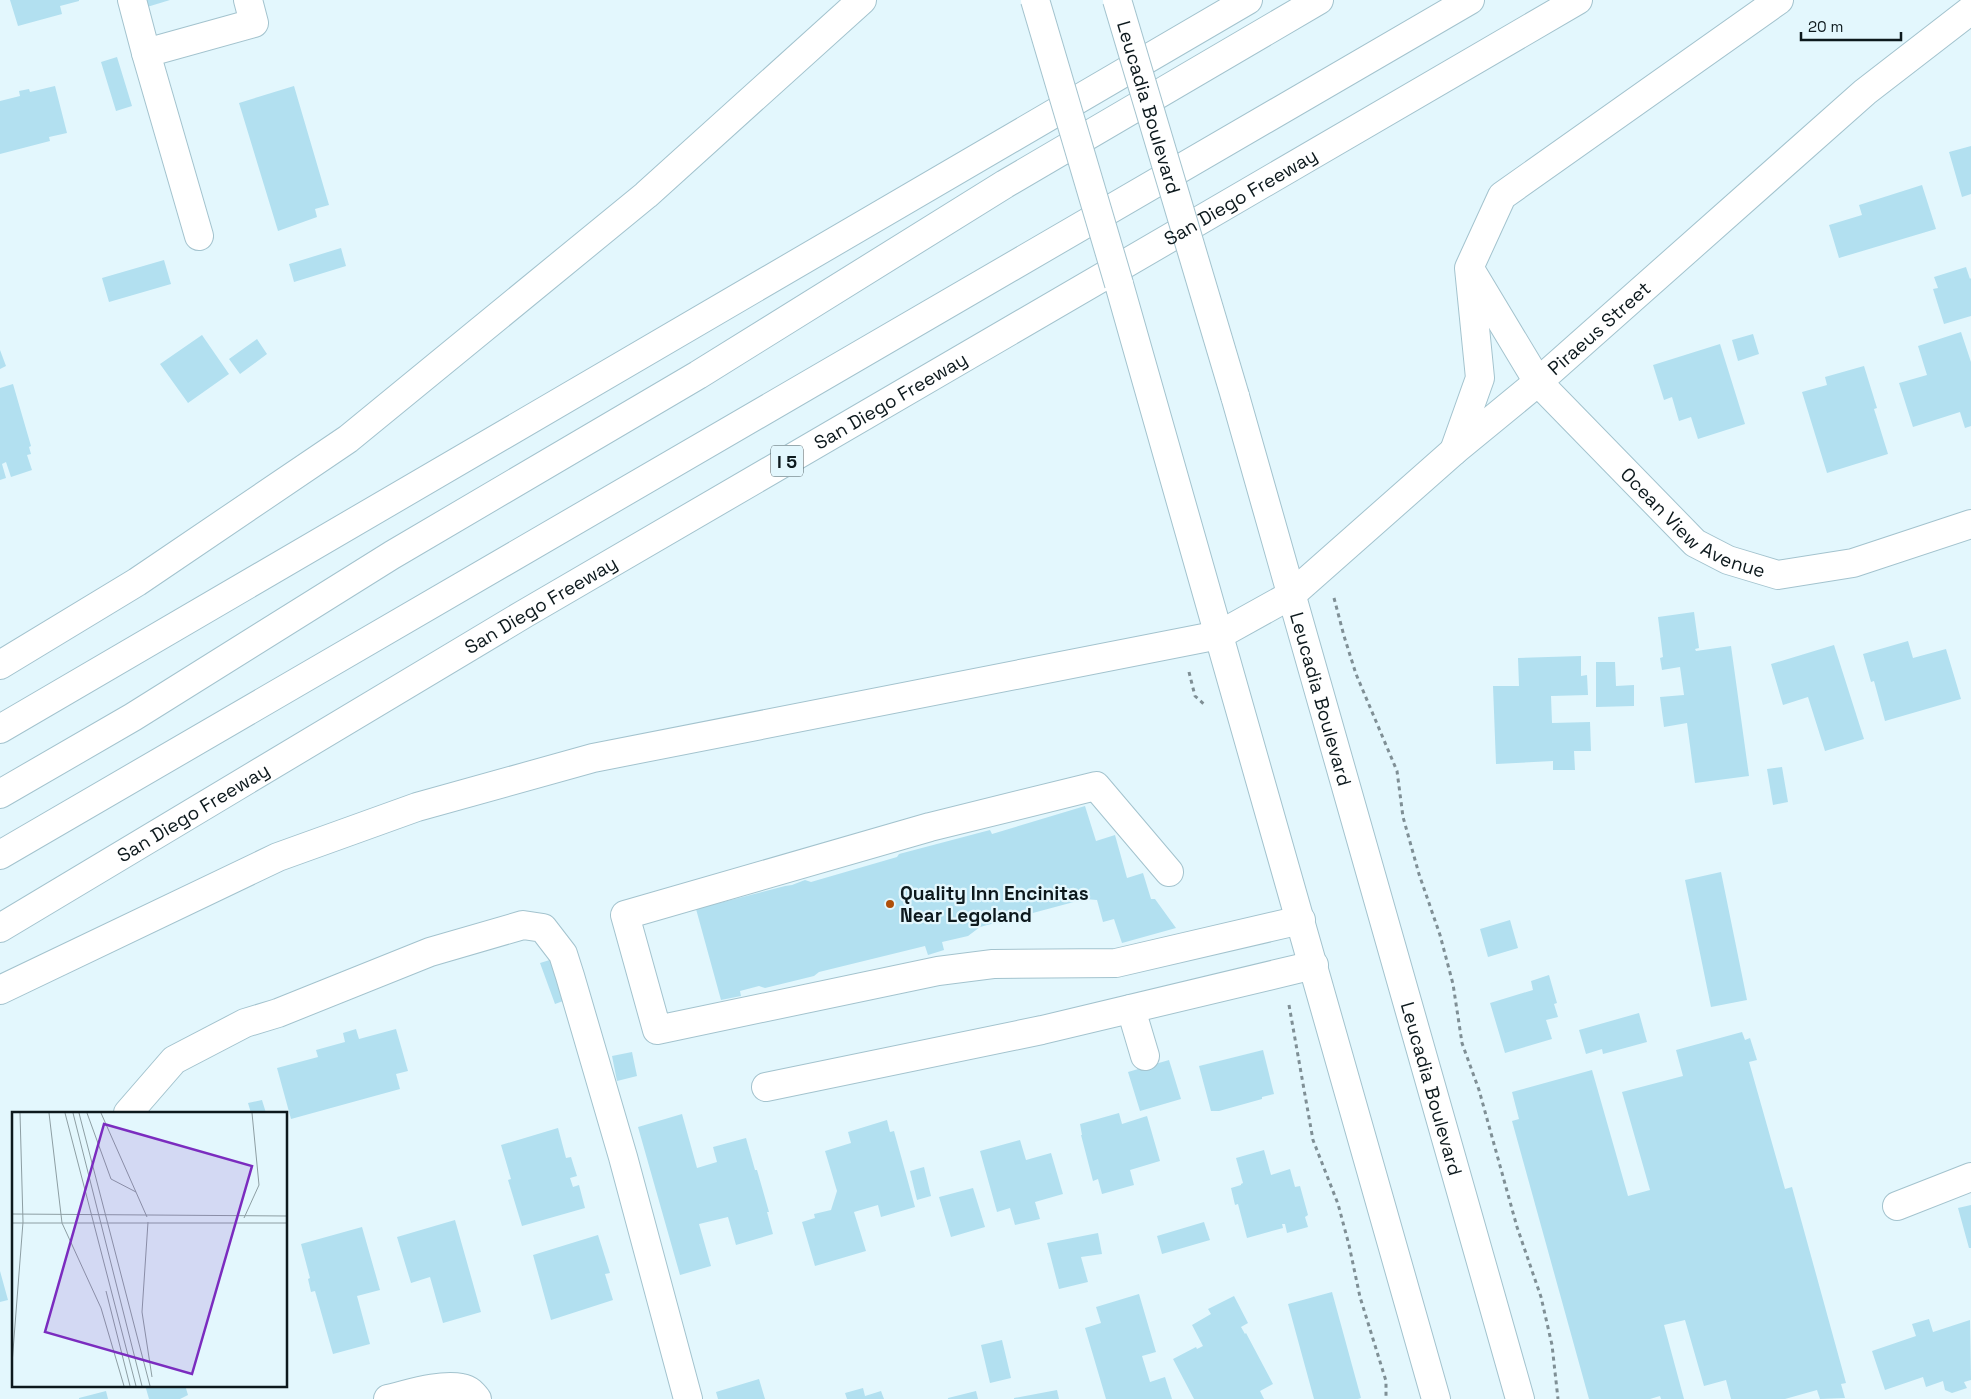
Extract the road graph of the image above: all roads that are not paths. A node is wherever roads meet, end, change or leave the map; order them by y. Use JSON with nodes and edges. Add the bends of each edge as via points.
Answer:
{"nodes":[{"id":1,"x":132,"y":0,"type":"edge"},
{"id":2,"x":248,"y":0,"type":"edge"},
{"id":3,"x":862,"y":0,"type":"edge"},
{"id":4,"x":1035,"y":0,"type":"edge"},
{"id":5,"x":1117,"y":0,"type":"edge"},
{"id":6,"x":1248,"y":0,"type":"edge"},
{"id":7,"x":1319,"y":0,"type":"edge"},
{"id":8,"x":1470,"y":0,"type":"edge"},
{"id":9,"x":1578,"y":0,"type":"edge"},
{"id":10,"x":1779,"y":0,"type":"edge"},
{"id":11,"x":1971,"y":10,"type":"edge"},
{"id":12,"x":146,"y":54,"type":"junction"},
{"id":13,"x":199,"y":236,"type":"dead end"},
{"id":14,"x":1469,"y":268,"type":"junction"},
{"id":15,"x":1538,"y":382,"type":"junction"},
{"id":16,"x":1454,"y":451,"type":"junction"},
{"id":17,"x":1971,"y":524,"type":"edge"},
{"id":18,"x":1291,"y":595,"type":"junction"},
{"id":19,"x":1219,"y":635,"type":"junction"},
{"id":20,"x":0,"y":665,"type":"edge"},
{"id":21,"x":0,"y":729,"type":"edge"},
{"id":22,"x":0,"y":794,"type":"edge"},
{"id":23,"x":0,"y":855,"type":"edge"},
{"id":24,"x":1169,"y":872,"type":"dead end"},
{"id":25,"x":1300,"y":920,"type":"junction"},
{"id":26,"x":0,"y":928,"type":"edge"},
{"id":27,"x":1314,"y":965,"type":"junction"},
{"id":28,"x":0,"y":990,"type":"edge"},
{"id":29,"x":1131,"y":1009,"type":"junction"},
{"id":30,"x":1145,"y":1056,"type":"dead end"},
{"id":31,"x":766,"y":1087,"type":"dead end"},
{"id":32,"x":129,"y":1112,"type":"edge"},
{"id":33,"x":1971,"y":1178,"type":"edge"},
{"id":34,"x":1896,"y":1206,"type":"dead end"},
{"id":35,"x":388,"y":1399,"type":"edge"},
{"id":36,"x":478,"y":1399,"type":"edge"},
{"id":37,"x":688,"y":1399,"type":"edge"},
{"id":38,"x":1436,"y":1399,"type":"edge"},
{"id":39,"x":1520,"y":1399,"type":"edge"}],
"edges":[{"from":1,"to":12,"type":"main road"},
{"from":2,"to":12,"type":"main road","via":[[254,22]]},
{"from":3,"to":20,"type":"main road","via":[[646,195],[348,439],[137,582]]},
{"from":4,"to":19,"type":"main road","bridge":true},
{"from":5,"to":18,"type":"main road","name":"Leucadia Boulevard","bridge":true},
{"from":6,"to":21,"type":"main road"},
{"from":7,"to":22,"type":"main road","via":[[1005,184],[698,375],[392,555],[133,717]]},
{"from":8,"to":23,"type":"main road"},
{"from":9,"to":26,"type":"main road","name":"San Diego Freeway","number":"I 5","via":[[524,614]]},
{"from":10,"to":14,"type":"main road","via":[[1502,196]]},
{"from":11,"to":15,"type":"main road","name":"Piraeus Street","via":[[1865,92]]},
{"from":12,"to":13,"type":"main road"},
{"from":14,"to":15,"type":"main road","name":"Ocean View Avenue"},
{"from":14,"to":16,"type":"main road","via":[[1480,378]]},
{"from":15,"to":16,"type":"main road","name":"Piraeus Street"},
{"from":15,"to":17,"type":"main road","name":"Ocean View Avenue","via":[[1695,543],[1728,560],[1778,576],[1853,563]]},
{"from":16,"to":18,"type":"main road","name":"Piraeus Street"},
{"from":18,"to":19,"type":"main road","name":"Piraeus Street"},
{"from":18,"to":39,"type":"main road","name":"Leucadia Boulevard"},
{"from":19,"to":25,"type":"main road"},
{"from":19,"to":28,"type":"main road","name":"Piraeus Street","via":[[593,758],[417,807],[278,857]]},
{"from":24,"to":25,"type":"main road","via":[[1096,786],[930,828],[624,915],[657,1030],[938,971],[993,964],[1116,963]]},
{"from":25,"to":27,"type":"main road"},
{"from":27,"to":29,"type":"main road"},
{"from":27,"to":38,"type":"main road"},
{"from":29,"to":30,"type":"main road"},
{"from":29,"to":31,"type":"main road"},
{"from":32,"to":37,"type":"main road","via":[[174,1060],[245,1023],[430,952],[523,926],[543,928],[566,961]]},
{"from":33,"to":34,"type":"main road"},
{"from":35,"to":36,"type":"main road","via":[[437,1388],[462,1388]]}]}
